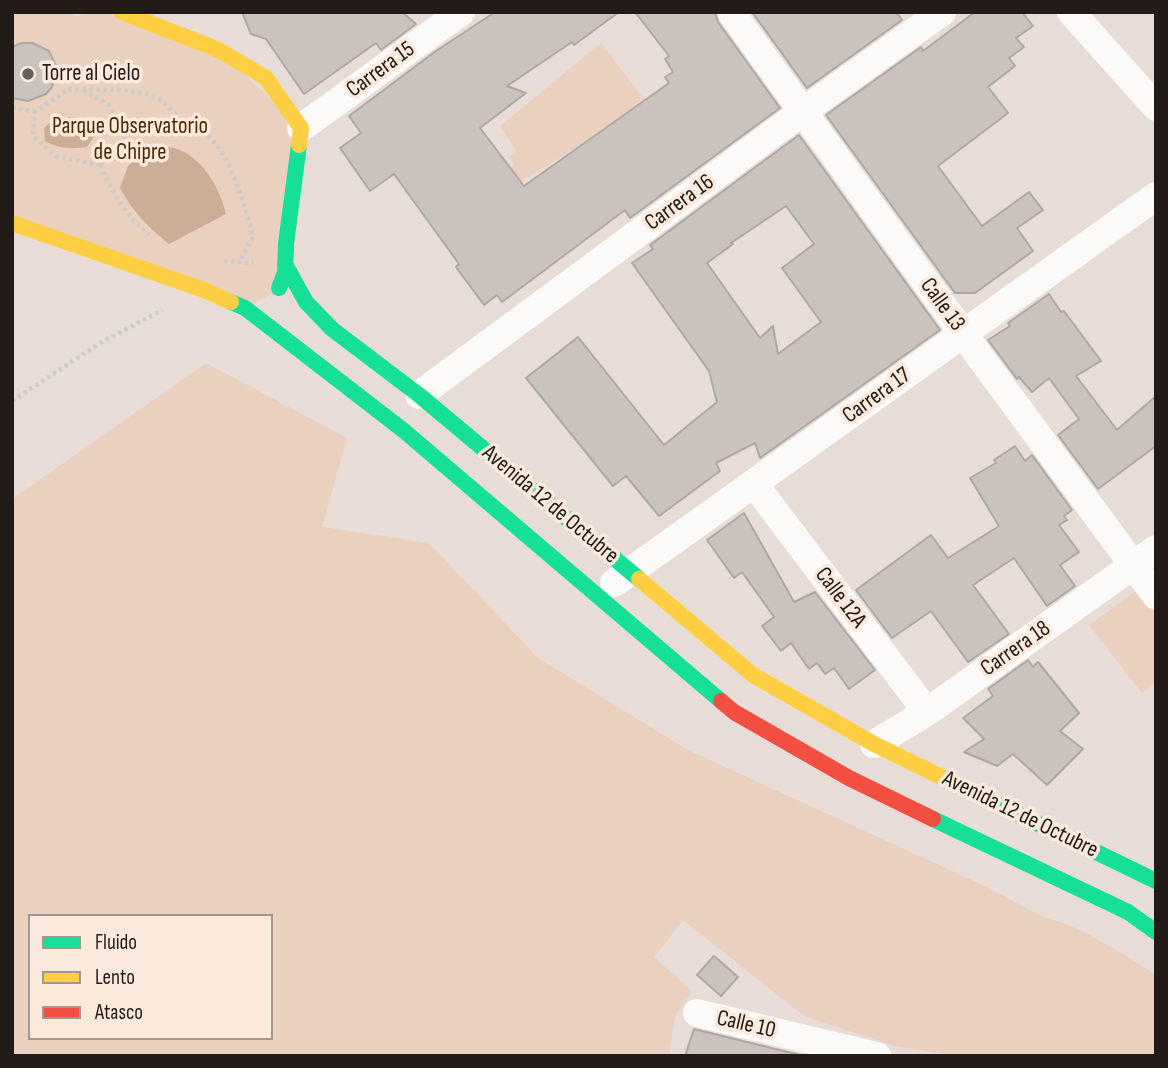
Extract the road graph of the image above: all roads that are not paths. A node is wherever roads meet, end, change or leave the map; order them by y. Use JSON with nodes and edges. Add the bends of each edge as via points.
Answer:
{"nodes":[{"id":1,"x":122,"y":12,"type":"edge"},
{"id":2,"x":461,"y":12,"type":"edge"},
{"id":3,"x":731,"y":12,"type":"edge"},
{"id":4,"x":942,"y":12,"type":"edge"},
{"id":5,"x":1071,"y":12,"type":"edge"},
{"id":6,"x":1156,"y":107,"type":"edge"},
{"id":7,"x":802,"y":112,"type":"junction"},
{"id":8,"x":301,"y":128,"type":"junction"},
{"id":9,"x":1156,"y":196,"type":"edge"},
{"id":10,"x":12,"y":223,"type":"edge"},
{"id":11,"x":285,"y":264,"type":"junction"},
{"id":12,"x":245,"y":308,"type":"junction"},
{"id":13,"x":963,"y":334,"type":"junction"},
{"id":14,"x":419,"y":395,"type":"junction"},
{"id":15,"x":754,"y":484,"type":"junction"},
{"id":16,"x":1156,"y":549,"type":"edge"},
{"id":17,"x":1133,"y":566,"type":"junction"},
{"id":18,"x":629,"y":572,"type":"junction"},
{"id":19,"x":598,"y":595,"type":"junction"},
{"id":20,"x":1156,"y":596,"type":"edge"},
{"id":21,"x":927,"y":712,"type":"junction"},
{"id":22,"x":874,"y":744,"type":"junction"},
{"id":23,"x":1156,"y":881,"type":"edge"},
{"id":24,"x":1156,"y":892,"type":"edge"},
{"id":25,"x":1128,"y":912,"type":"junction"},
{"id":26,"x":1156,"y":932,"type":"edge"},
{"id":27,"x":697,"y":1013,"type":"dead end"},
{"id":28,"x":877,"y":1056,"type":"edge"}],
"edges":[{"from":1,"to":8,"type":"main road","via":[[219,50],[266,78]]},
{"from":2,"to":8,"type":"street","name":"Carrera 15"},
{"from":3,"to":7,"type":"street","name":"Calle 13"},
{"from":4,"to":7,"type":"street","name":"Carrera 16"},
{"from":5,"to":6,"type":"street"},
{"from":7,"to":13,"type":"street","name":"Calle 13"},
{"from":7,"to":14,"type":"street","name":"Carrera 16"},
{"from":8,"to":11,"type":"main road"},
{"from":9,"to":13,"type":"street","name":"Carrera 17"},
{"from":10,"to":12,"type":"main road","name":"Avenida 12 de Octubre"},
{"from":11,"to":12,"type":"main road","via":[[278,290]]},
{"from":11,"to":14,"type":"main road","name":"Avenida 12 de Octubre","via":[[306,302],[332,329]]},
{"from":12,"to":19,"type":"main road","name":"Avenida 12 de Octubre","via":[[403,430]]},
{"from":13,"to":15,"type":"street","name":"Carrera 17"},
{"from":13,"to":17,"type":"street","name":"Calle 13"},
{"from":14,"to":18,"type":"main road","name":"Avenida 12 de Octubre"},
{"from":15,"to":18,"type":"street","name":"Carrera 17"},
{"from":15,"to":21,"type":"street","name":"Calle 12A"},
{"from":16,"to":17,"type":"street","name":"Carrera 18"},
{"from":17,"to":20,"type":"street","name":"Calle 13"},
{"from":17,"to":21,"type":"street","name":"Carrera 18"},
{"from":18,"to":19,"type":"street","name":"Carrera 17"},
{"from":18,"to":22,"type":"main road","name":"Avenida 12 de Octubre","via":[[753,675]]},
{"from":19,"to":25,"type":"main road","name":"Avenida 12 de Octubre","via":[[734,712],[849,778]]},
{"from":21,"to":22,"type":"street","name":"Carrera 18"},
{"from":22,"to":23,"type":"main road","name":"Avenida 12 de Octubre"},
{"from":24,"to":25,"type":"street"},
{"from":25,"to":26,"type":"main road","name":"Avenida 12 de Octubre"},
{"from":27,"to":28,"type":"street","name":"Calle 10"}]}
